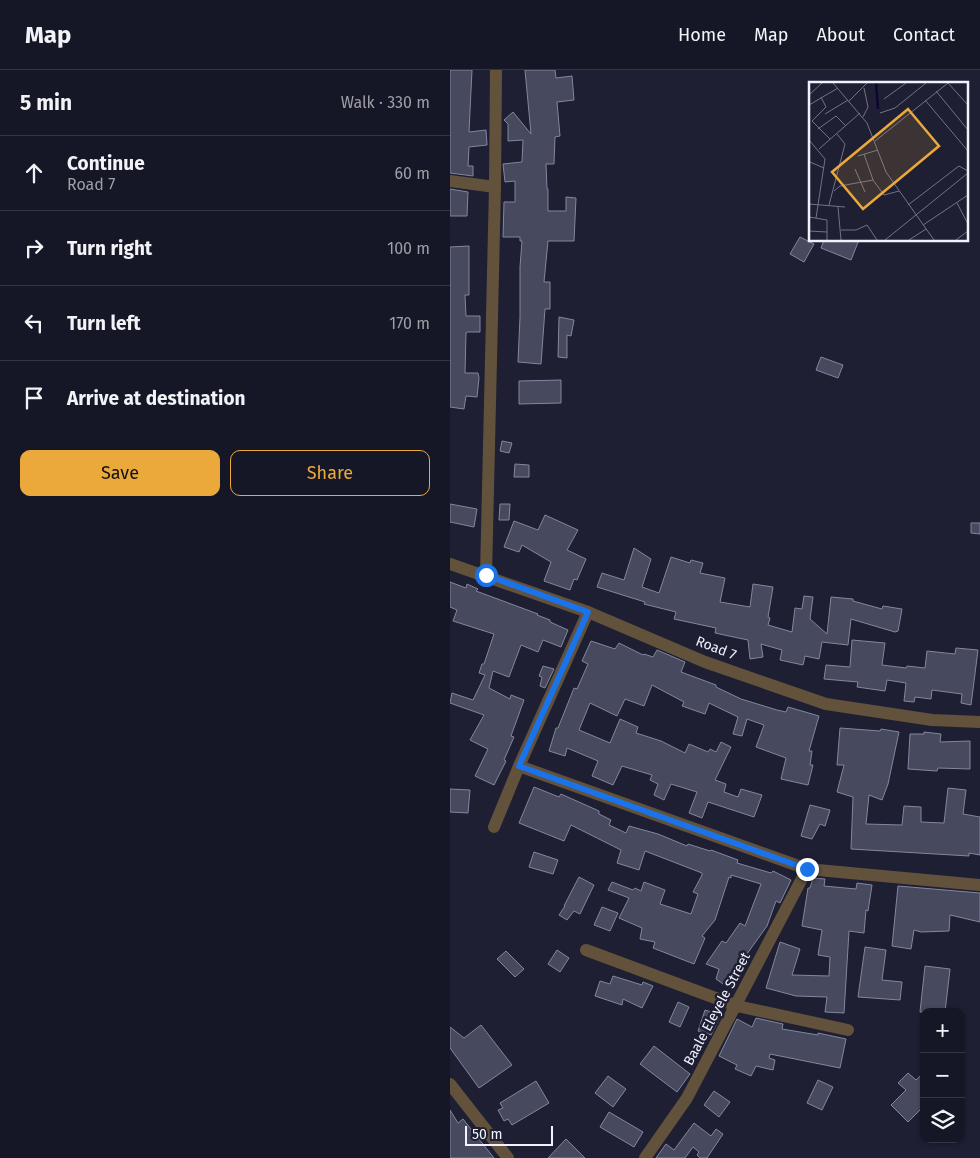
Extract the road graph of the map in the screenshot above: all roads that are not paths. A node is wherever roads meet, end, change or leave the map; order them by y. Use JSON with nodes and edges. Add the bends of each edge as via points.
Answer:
{"nodes":[{"id":1,"x":496,"y":70,"type":"edge"},
{"id":2,"x":450,"y":181,"type":"edge"},
{"id":3,"x":495,"y":187,"type":"junction"},
{"id":4,"x":450,"y":564,"type":"edge"},
{"id":5,"x":486,"y":575,"type":"junction"},
{"id":6,"x":588,"y":612,"type":"junction"},
{"id":7,"x":980,"y":722,"type":"edge"},
{"id":8,"x":519,"y":766,"type":"junction"},
{"id":9,"x":494,"y":826,"type":"dead end"},
{"id":10,"x":807,"y":869,"type":"junction"},
{"id":11,"x":980,"y":884,"type":"edge"},
{"id":12,"x":586,"y":950,"type":"dead end"},
{"id":13,"x":737,"y":1006,"type":"junction"},
{"id":14,"x":848,"y":1030,"type":"dead end"},
{"id":15,"x":450,"y":1084,"type":"edge"},
{"id":16,"x":508,"y":1158,"type":"edge"},
{"id":17,"x":645,"y":1158,"type":"edge"}],
"edges":[{"from":1,"to":3,"type":"street"},
{"from":2,"to":3,"type":"street"},
{"from":3,"to":5,"type":"street"},
{"from":4,"to":5,"type":"street","name":"Road 7"},
{"from":5,"to":6,"type":"street","name":"Road 7"},
{"from":6,"to":7,"type":"street","name":"Road 7","via":[[705,662],[826,704],[932,720]]},
{"from":6,"to":8,"type":"street"},
{"from":8,"to":9,"type":"street"},
{"from":8,"to":10,"type":"street"},
{"from":10,"to":11,"type":"street"},
{"from":10,"to":13,"type":"street","name":"Baale Eleyele Street"},
{"from":12,"to":13,"type":"street"},
{"from":13,"to":14,"type":"street"},
{"from":13,"to":17,"type":"street","name":"Baale Eleyele Street","via":[[687,1098]]},
{"from":15,"to":16,"type":"street"}]}
